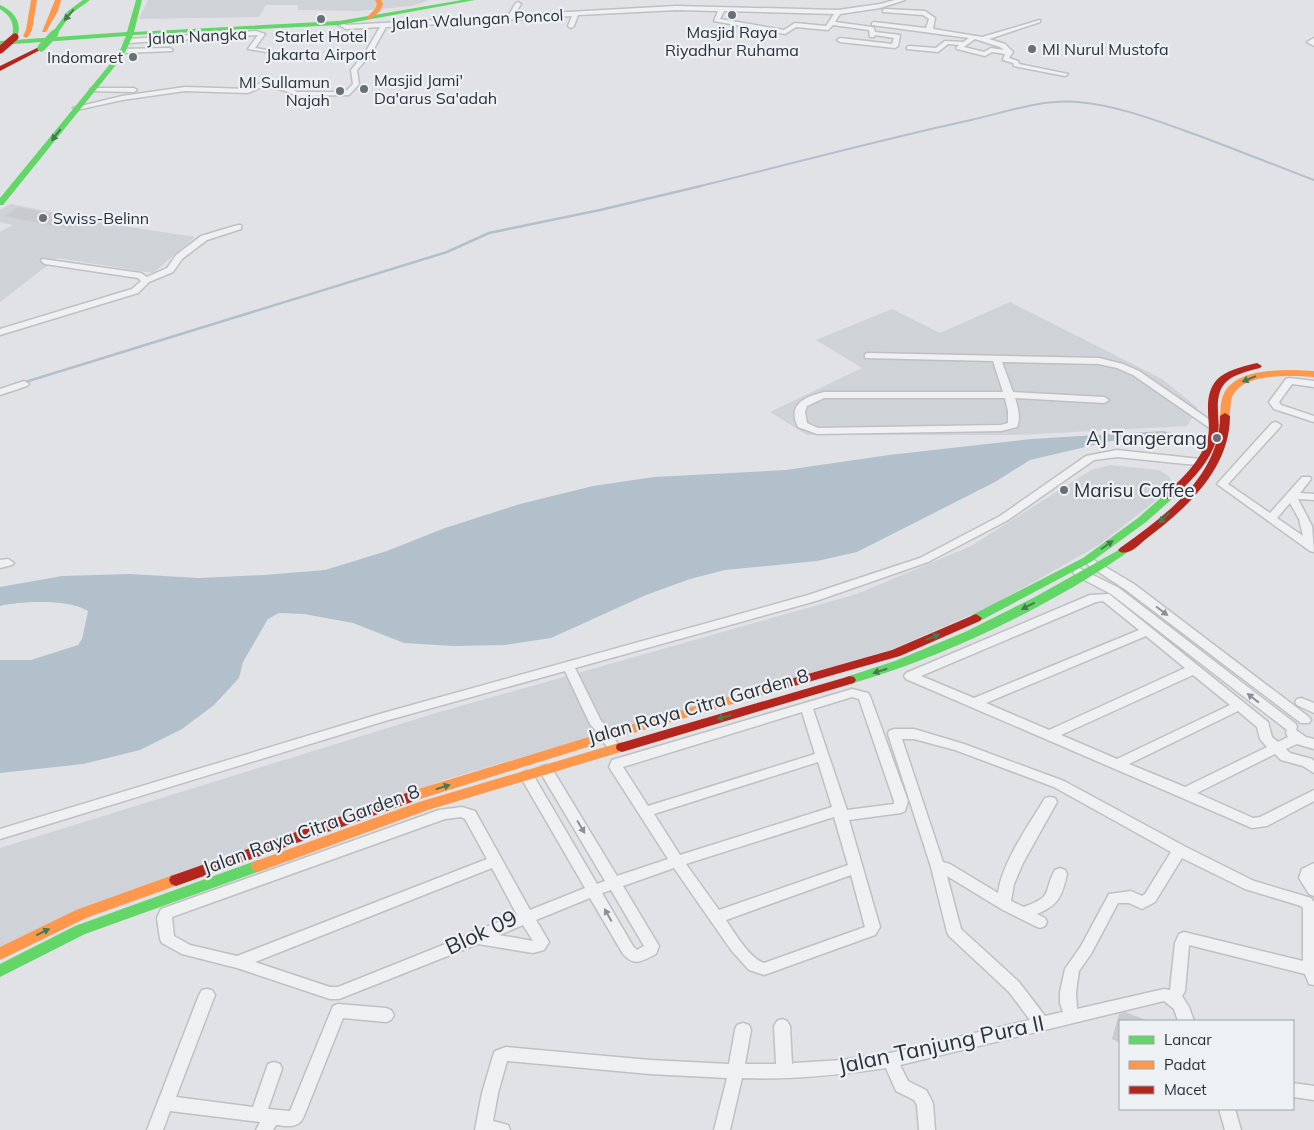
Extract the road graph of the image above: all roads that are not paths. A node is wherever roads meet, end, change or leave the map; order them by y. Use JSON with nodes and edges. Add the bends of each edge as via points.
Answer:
{"nodes":[{"id":1,"x":34,"y":0,"type":"edge"},
{"id":2,"x":58,"y":0,"type":"edge"},
{"id":3,"x":86,"y":0,"type":"edge"},
{"id":4,"x":131,"y":0,"type":"edge"},
{"id":5,"x":139,"y":0,"type":"edge"},
{"id":6,"x":378,"y":0,"type":"edge"},
{"id":7,"x":388,"y":0,"type":"edge"},
{"id":8,"x":472,"y":0,"type":"edge"},
{"id":9,"x":902,"y":0,"type":"edge"},
{"id":10,"x":518,"y":4,"type":"dead end"},
{"id":11,"x":0,"y":7,"type":"edge"},
{"id":12,"x":882,"y":8,"type":"junction"},
{"id":13,"x":749,"y":9,"type":"junction"},
{"id":14,"x":722,"y":10,"type":"junction"},
{"id":15,"x":402,"y":12,"type":"junction"},
{"id":16,"x":837,"y":13,"type":"junction"},
{"id":17,"x":576,"y":14,"type":"junction"},
{"id":18,"x":132,"y":15,"type":"junction"},
{"id":19,"x":511,"y":16,"type":"dead end"},
{"id":20,"x":369,"y":18,"type":"junction"},
{"id":21,"x":452,"y":20,"type":"junction"},
{"id":22,"x":1038,"y":21,"type":"dead end"},
{"id":23,"x":729,"y":23,"type":"junction"},
{"id":24,"x":831,"y":23,"type":"junction"},
{"id":25,"x":341,"y":25,"type":"junction"},
{"id":26,"x":384,"y":25,"type":"junction"},
{"id":27,"x":570,"y":26,"type":"dead end"},
{"id":28,"x":872,"y":29,"type":"junction"},
{"id":29,"x":450,"y":30,"type":"dead end"},
{"id":30,"x":929,"y":30,"type":"junction"},
{"id":31,"x":20,"y":36,"type":"junction"},
{"id":32,"x":974,"y":37,"type":"junction"},
{"id":33,"x":128,"y":39,"type":"junction"},
{"id":34,"x":982,"y":39,"type":"junction"},
{"id":35,"x":840,"y":40,"type":"dead end"},
{"id":36,"x":0,"y":43,"type":"edge"},
{"id":37,"x":869,"y":44,"type":"junction"},
{"id":38,"x":964,"y":44,"type":"junction"},
{"id":39,"x":909,"y":48,"type":"dead end"},
{"id":40,"x":0,"y":50,"type":"edge"},
{"id":41,"x":170,"y":50,"type":"dead end"},
{"id":42,"x":265,"y":51,"type":"dead end"},
{"id":43,"x":1009,"y":53,"type":"junction"},
{"id":44,"x":0,"y":58,"type":"edge"},
{"id":45,"x":0,"y":63,"type":"edge"},
{"id":46,"x":0,"y":69,"type":"edge"},
{"id":47,"x":1065,"y":74,"type":"dead end"},
{"id":48,"x":92,"y":90,"type":"junction"},
{"id":49,"x":134,"y":90,"type":"dead end"},
{"id":50,"x":248,"y":91,"type":"junction"},
{"id":51,"x":149,"y":94,"type":"junction"},
{"id":52,"x":170,"y":98,"type":"dead end"},
{"id":53,"x":236,"y":99,"type":"dead end"},
{"id":54,"x":77,"y":108,"type":"junction"},
{"id":55,"x":0,"y":203,"type":"edge"},
{"id":56,"x":238,"y":227,"type":"dead end"},
{"id":57,"x":45,"y":261,"type":"dead end"},
{"id":58,"x":146,"y":280,"type":"junction"},
{"id":59,"x":0,"y":332,"type":"edge"},
{"id":60,"x":868,"y":356,"type":"dead end"},
{"id":61,"x":996,"y":358,"type":"junction"},
{"id":62,"x":1314,"y":368,"type":"edge"},
{"id":63,"x":1314,"y":374,"type":"edge"},
{"id":64,"x":24,"y":384,"type":"dead end"},
{"id":65,"x":1314,"y":384,"type":"edge"},
{"id":66,"x":0,"y":392,"type":"edge"},
{"id":67,"x":1008,"y":395,"type":"junction"},
{"id":68,"x":1104,"y":400,"type":"dead end"},
{"id":69,"x":1314,"y":419,"type":"edge"},
{"id":70,"x":1276,"y":425,"type":"dead end"},
{"id":71,"x":1219,"y":429,"type":"junction"},
{"id":72,"x":1199,"y":470,"type":"junction"},
{"id":73,"x":1306,"y":479,"type":"dead end"},
{"id":74,"x":1291,"y":496,"type":"junction"},
{"id":75,"x":1314,"y":497,"type":"edge"},
{"id":76,"x":1271,"y":518,"type":"junction"},
{"id":77,"x":1311,"y":547,"type":"edge"},
{"id":78,"x":1087,"y":560,"type":"junction"},
{"id":79,"x":1100,"y":567,"type":"junction"},
{"id":80,"x":1073,"y":568,"type":"junction"},
{"id":81,"x":1087,"y":576,"type":"junction"},
{"id":82,"x":1148,"y":631,"type":"junction"},
{"id":83,"x":1195,"y":669,"type":"junction"},
{"id":84,"x":570,"y":671,"type":"junction"},
{"id":85,"x":1301,"y":702,"type":"dead end"},
{"id":86,"x":974,"y":703,"type":"junction"},
{"id":87,"x":1240,"y":705,"type":"junction"},
{"id":88,"x":806,"y":706,"type":"junction"},
{"id":89,"x":1314,"y":709,"type":"edge"},
{"id":90,"x":1309,"y":721,"type":"edge"},
{"id":91,"x":1294,"y":733,"type":"junction"},
{"id":92,"x":605,"y":734,"type":"junction"},
{"id":93,"x":1049,"y":734,"type":"junction"},
{"id":94,"x":1314,"y":744,"type":"edge"},
{"id":95,"x":614,"y":748,"type":"junction"},
{"id":96,"x":1276,"y":748,"type":"junction"},
{"id":97,"x":823,"y":756,"type":"junction"},
{"id":98,"x":1117,"y":764,"type":"junction"},
{"id":99,"x":1314,"y":768,"type":"edge"},
{"id":100,"x":546,"y":770,"type":"junction"},
{"id":101,"x":527,"y":776,"type":"junction"},
{"id":102,"x":1185,"y":793,"type":"junction"},
{"id":103,"x":561,"y":794,"type":"junction"},
{"id":104,"x":1314,"y":795,"type":"edge"},
{"id":105,"x":542,"y":800,"type":"junction"},
{"id":106,"x":1050,"y":802,"type":"dead end"},
{"id":107,"x":645,"y":812,"type":"junction"},
{"id":108,"x":841,"y":813,"type":"junction"},
{"id":109,"x":0,"y":834,"type":"edge"},
{"id":110,"x":298,"y":837,"type":"junction"},
{"id":111,"x":304,"y":849,"type":"junction"},
{"id":112,"x":1179,"y":850,"type":"junction"},
{"id":113,"x":496,"y":861,"type":"junction"},
{"id":114,"x":677,"y":862,"type":"junction"},
{"id":115,"x":938,"y":867,"type":"junction"},
{"id":116,"x":855,"y":868,"type":"junction"},
{"id":117,"x":1314,"y":869,"type":"edge"},
{"id":118,"x":1060,"y":874,"type":"dead end"},
{"id":119,"x":615,"y":883,"type":"junction"},
{"id":120,"x":595,"y":890,"type":"junction"},
{"id":121,"x":1314,"y":890,"type":"edge"},
{"id":122,"x":1003,"y":903,"type":"junction"},
{"id":123,"x":1024,"y":913,"type":"junction"},
{"id":124,"x":526,"y":917,"type":"junction"},
{"id":125,"x":716,"y":917,"type":"junction"},
{"id":126,"x":1040,"y":922,"type":"dead end"},
{"id":127,"x":474,"y":937,"type":"junction"},
{"id":128,"x":0,"y":954,"type":"edge"},
{"id":129,"x":237,"y":962,"type":"junction"},
{"id":130,"x":0,"y":971,"type":"edge"},
{"id":131,"x":1313,"y":974,"type":"edge"},
{"id":132,"x":207,"y":995,"type":"dead end"},
{"id":133,"x":1174,"y":996,"type":"junction"},
{"id":134,"x":386,"y":1015,"type":"dead end"},
{"id":135,"x":1072,"y":1016,"type":"junction"},
{"id":136,"x":1186,"y":1020,"type":"edge"},
{"id":137,"x":1041,"y":1023,"type":"junction"},
{"id":138,"x":782,"y":1026,"type":"dead end"},
{"id":139,"x":743,"y":1030,"type":"dead end"},
{"id":140,"x":890,"y":1060,"type":"junction"},
{"id":141,"x":274,"y":1069,"type":"dead end"},
{"id":142,"x":784,"y":1070,"type":"junction"},
{"id":143,"x":736,"y":1072,"type":"junction"},
{"id":144,"x":1294,"y":1090,"type":"edge"},
{"id":145,"x":1314,"y":1093,"type":"edge"},
{"id":146,"x":166,"y":1103,"type":"junction"},
{"id":147,"x":1227,"y":1110,"type":"edge"},
{"id":148,"x":264,"y":1120,"type":"edge"},
{"id":149,"x":483,"y":1128,"type":"edge"},
{"id":150,"x":156,"y":1130,"type":"edge"},
{"id":151,"x":502,"y":1130,"type":"edge"},
{"id":152,"x":722,"y":1130,"type":"edge"},
{"id":153,"x":927,"y":1130,"type":"edge"},
{"id":154,"x":1233,"y":1130,"type":"edge"}],
"edges":[{"from":1,"to":31,"type":"main road","via":[[30,22]]},
{"from":2,"to":45,"type":"main road","via":[[41,35]]},
{"from":3,"to":46,"type":"main road","one_way":true,"bridge":true,"via":[[70,12],[56,33],[40,48]]},
{"from":4,"to":18,"type":"main road"},
{"from":5,"to":18,"type":"main road"},
{"from":6,"to":20,"type":"main road","via":[[379,8]]},
{"from":7,"to":15,"type":"main road"},
{"from":8,"to":15,"type":"main road"},
{"from":9,"to":12,"type":"street"},
{"from":10,"to":19,"type":"street"},
{"from":11,"to":31,"type":"main road","via":[[16,21]]},
{"from":12,"to":16,"type":"street","name":"Jalan Walungan Poncol"},
{"from":12,"to":28,"type":"street","via":[[885,15],[873,22]]},
{"from":12,"to":30,"type":"street","via":[[926,13],[932,18]]},
{"from":13,"to":14,"type":"street","name":"Jalan Walungan Poncol"},
{"from":13,"to":16,"type":"street","name":"Jalan Walungan Poncol"},
{"from":13,"to":23,"type":"street","via":[[736,22]]},
{"from":14,"to":17,"type":"street","name":"Jalan Walungan Poncol","via":[[685,8]]},
{"from":14,"to":23,"type":"street","via":[[716,19]]},
{"from":15,"to":20,"type":"main road"},
{"from":16,"to":24,"type":"street"},
{"from":17,"to":21,"type":"street","name":"Jalan Walungan Poncol"},
{"from":17,"to":27,"type":"street"},
{"from":18,"to":33,"type":"main road","via":[[124,29]]},
{"from":20,"to":25,"type":"main road"},
{"from":21,"to":26,"type":"street","name":"Jalan Walungan Poncol"},
{"from":21,"to":29,"type":"street"},
{"from":22,"to":34,"type":"street"},
{"from":23,"to":24,"type":"street","via":[[785,32],[795,25],[825,28]]},
{"from":24,"to":28,"type":"street"},
{"from":25,"to":26,"type":"street","name":"Jalan Walungan Poncol"},
{"from":25,"to":33,"type":"main road","via":[[146,32]]},
{"from":26,"to":50,"type":"street","via":[[368,54],[355,66],[353,77],[356,84],[348,93],[296,94],[265,84]]},
{"from":28,"to":30,"type":"street"},
{"from":28,"to":37,"type":"street"},
{"from":28,"to":37,"type":"street","via":[[898,36],[894,47]]},
{"from":30,"to":32,"type":"street"},
{"from":31,"to":40,"type":"main road","bridge":true},
{"from":31,"to":44,"type":"main road","via":[[14,49]]},
{"from":32,"to":34,"type":"street"},
{"from":32,"to":38,"type":"street"},
{"from":33,"to":36,"type":"main road","via":[[109,36]]},
{"from":33,"to":41,"type":"street"},
{"from":33,"to":42,"type":"street","name":"Jalan Nangka","via":[[259,33],[262,34],[250,49]]},
{"from":33,"to":48,"type":"main road"},
{"from":34,"to":43,"type":"street","via":[[1004,46]]},
{"from":35,"to":37,"type":"street"},
{"from":38,"to":39,"type":"street","via":[[947,42],[938,50]]},
{"from":38,"to":43,"type":"street","via":[[959,48],[985,54],[990,50]]},
{"from":43,"to":47,"type":"street","via":[[1005,59],[1016,62],[1016,66]]},
{"from":48,"to":49,"type":"street"},
{"from":48,"to":54,"type":"main road"},
{"from":50,"to":51,"type":"street","via":[[188,88]]},
{"from":50,"to":53,"type":"street"},
{"from":51,"to":52,"type":"street"},
{"from":51,"to":54,"type":"street"},
{"from":54,"to":55,"type":"main road","one_way":true},
{"from":56,"to":58,"type":"street","via":[[212,235],[170,270]]},
{"from":57,"to":58,"type":"street","via":[[141,276]]},
{"from":58,"to":59,"type":"street","via":[[135,291]]},
{"from":60,"to":61,"type":"street"},
{"from":61,"to":67,"type":"street"},
{"from":61,"to":71,"type":"street","via":[[1082,360],[1120,366],[1154,384]]},
{"from":62,"to":71,"type":"main road","name":"Jalan Raya Citra Garden 8","via":[[1255,366],[1220,381],[1214,388],[1212,400]]},
{"from":63,"to":71,"type":"main road","name":"Jalan Raya Citra Garden 8","one_way":true,"via":[[1274,373],[1243,380],[1229,393]]},
{"from":64,"to":66,"type":"street"},
{"from":65,"to":69,"type":"street","via":[[1289,381],[1274,402]]},
{"from":67,"to":67,"type":"street","via":[[1015,420],[1013,425],[1001,428],[817,431],[802,425],[799,414],[805,402],[824,395]]},
{"from":67,"to":68,"type":"street"},
{"from":70,"to":76,"type":"street","via":[[1222,484]]},
{"from":71,"to":72,"type":"main road","name":"Jalan Raya Citra Garden 8","via":[[1221,447]]},
{"from":78,"to":72,"type":"main road","name":"Jalan Raya Citra Garden 8","one_way":true,"via":[[1142,520]]},
{"from":72,"to":79,"type":"main road","name":"Jalan Raya Citra Garden 8","one_way":true,"via":[[1198,486],[1147,534]]},
{"from":72,"to":84,"type":"street","via":[[1135,458],[1082,464],[1004,518],[924,560],[812,598]]},
{"from":73,"to":74,"type":"street"},
{"from":74,"to":75,"type":"street"},
{"from":74,"to":76,"type":"street"},
{"from":74,"to":77,"type":"street","via":[[1298,505]]},
{"from":76,"to":77,"type":"street"},
{"from":78,"to":79,"type":"street"},
{"from":78,"to":80,"type":"main road","name":"Jalan Raya Citra Garden 8"},
{"from":79,"to":81,"type":"main road","name":"Jalan Raya Citra Garden 8"},
{"from":79,"to":90,"type":"street","one_way":true},
{"from":80,"to":81,"type":"street"},
{"from":92,"to":80,"type":"main road","name":"Jalan Raya Citra Garden 8","one_way":true,"via":[[896,653],[981,616]]},
{"from":91,"to":81,"type":"street","one_way":true,"via":[[1115,591]]},
{"from":81,"to":95,"type":"main road","name":"Jalan Raya Citra Garden 8","one_way":true,"via":[[992,625],[905,663]]},
{"from":82,"to":83,"type":"street"},
{"from":82,"to":86,"type":"street"},
{"from":82,"to":86,"type":"street","via":[[1108,598],[1098,597],[910,676]]},
{"from":83,"to":87,"type":"street"},
{"from":83,"to":93,"type":"street"},
{"from":84,"to":92,"type":"street","via":[[596,724]]},
{"from":84,"to":109,"type":"street","via":[[383,718]]},
{"from":85,"to":89,"type":"street"},
{"from":86,"to":93,"type":"street"},
{"from":87,"to":96,"type":"street","via":[[1263,725],[1266,739]]},
{"from":87,"to":98,"type":"street"},
{"from":88,"to":97,"type":"street"},
{"from":88,"to":107,"type":"street","via":[[617,763],[616,767]]},
{"from":88,"to":108,"type":"street","via":[[852,693],[864,696],[901,801],[896,810]]},
{"from":90,"to":91,"type":"street","via":[[1295,722]]},
{"from":91,"to":94,"type":"street"},
{"from":91,"to":96,"type":"street"},
{"from":92,"to":95,"type":"street"},
{"from":110,"to":92,"type":"main road","name":"Jalan Raya Citra Garden 8","one_way":true,"via":[[418,794]]},
{"from":93,"to":98,"type":"street"},
{"from":95,"to":100,"type":"main road","name":"Jalan Raya Citra Garden 8"},
{"from":96,"to":99,"type":"street","via":[[1286,757],[1307,762]]},
{"from":96,"to":102,"type":"street"},
{"from":97,"to":107,"type":"street"},
{"from":97,"to":108,"type":"street"},
{"from":98,"to":102,"type":"street"},
{"from":100,"to":101,"type":"main road","name":"Jalan Raya Citra Garden 8"},
{"from":100,"to":103,"type":"street"},
{"from":101,"to":105,"type":"street"},
{"from":101,"to":111,"type":"main road","name":"Jalan Raya Citra Garden 8","via":[[424,806]]},
{"from":102,"to":104,"type":"street","via":[[1256,824]]},
{"from":103,"to":105,"type":"street"},
{"from":103,"to":119,"type":"street","one_way":true},
{"from":105,"to":120,"type":"street"},
{"from":106,"to":122,"type":"street","via":[[1006,886]]},
{"from":107,"to":114,"type":"street"},
{"from":108,"to":114,"type":"street"},
{"from":108,"to":116,"type":"street"},
{"from":110,"to":111,"type":"main road"},
{"from":128,"to":110,"type":"main road","name":"Jalan Raya Citra Garden 8","one_way":true,"via":[[80,914]]},
{"from":111,"to":130,"type":"main road","name":"Jalan Raya Citra Garden 8","via":[[80,930]]},
{"from":112,"to":115,"type":"street","via":[[1059,784],[959,747],[914,734],[894,734]]},
{"from":112,"to":131,"type":"street","via":[[1250,885],[1306,902],[1310,907]]},
{"from":112,"to":135,"type":"street","via":[[1146,902],[1114,898],[1072,969],[1068,992]]},
{"from":113,"to":124,"type":"street","name":"Blok 09"},
{"from":113,"to":129,"type":"street"},
{"from":113,"to":129,"type":"street","name":"Blok 09","via":[[470,815],[462,812],[444,814],[166,913],[167,939],[187,950]]},
{"from":114,"to":119,"type":"street"},
{"from":114,"to":125,"type":"street"},
{"from":115,"to":122,"type":"street","via":[[945,868]]},
{"from":115,"to":137,"type":"street","via":[[954,932],[1014,987]]},
{"from":116,"to":125,"type":"street"},
{"from":116,"to":125,"type":"street","via":[[873,925],[870,931],[764,969],[754,966]]},
{"from":117,"to":121,"type":"street","via":[[1307,873],[1306,878]]},
{"from":118,"to":123,"type":"street","via":[[1055,896],[1049,903]]},
{"from":119,"to":120,"type":"street"},
{"from":119,"to":120,"type":"street","one_way":true,"via":[[652,946],[651,950],[639,956],[628,950]]},
{"from":120,"to":124,"type":"street"},
{"from":122,"to":123,"type":"street"},
{"from":123,"to":126,"type":"street"},
{"from":124,"to":127,"type":"street","name":"Blok 09"},
{"from":124,"to":127,"type":"street","via":[[542,942],[539,946]]},
{"from":127,"to":129,"type":"street","name":"Blok 09","via":[[339,993],[330,993]]},
{"from":131,"to":133,"type":"street","via":[[1184,938]]},
{"from":132,"to":146,"type":"street"},
{"from":133,"to":135,"type":"street","name":"Jalan Tanjung Pura II","via":[[1164,995]]},
{"from":133,"to":136,"type":"street","via":[[1180,1002]]},
{"from":134,"to":148,"type":"street","via":[[338,1011],[296,1116]]},
{"from":135,"to":137,"type":"street","name":"Jalan Tanjung Pura II"},
{"from":137,"to":140,"type":"street","name":"Jalan Tanjung Pura II"},
{"from":138,"to":142,"type":"street"},
{"from":139,"to":143,"type":"street"},
{"from":140,"to":142,"type":"street","name":"Jalan Tanjung Pura II","via":[[848,1068]]},
{"from":140,"to":153,"type":"street","via":[[902,1086],[920,1095],[925,1104]]},
{"from":141,"to":148,"type":"street"},
{"from":142,"to":143,"type":"street","name":"Jalan Tanjung Pura II"},
{"from":143,"to":149,"type":"street","name":"Jalan Tanjung Pura II","via":[[506,1054],[501,1056]]},
{"from":143,"to":152,"type":"street"},
{"from":144,"to":145,"type":"street"},
{"from":146,"to":148,"type":"street"},
{"from":146,"to":150,"type":"street"},
{"from":147,"to":154,"type":"street"},
{"from":149,"to":151,"type":"street"}]}
